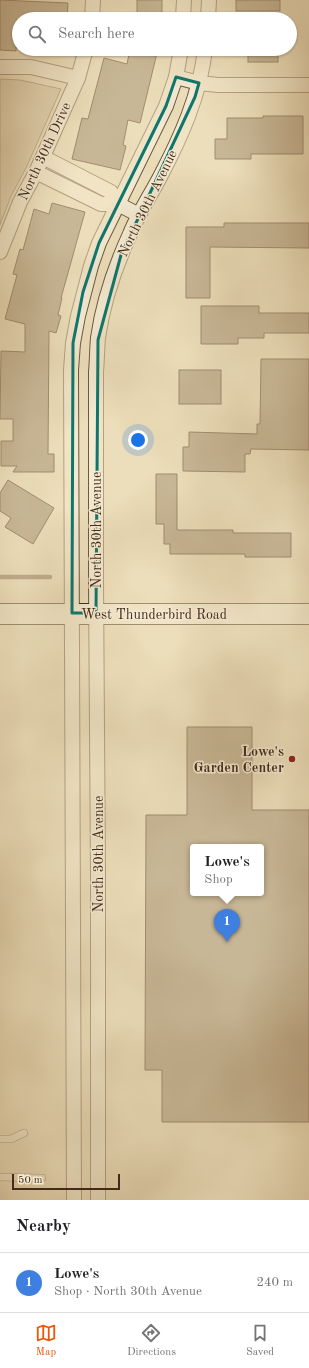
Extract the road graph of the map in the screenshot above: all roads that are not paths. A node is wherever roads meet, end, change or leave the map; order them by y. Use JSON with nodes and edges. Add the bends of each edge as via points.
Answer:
{"nodes":[{"id":1,"x":93,"y":0,"type":"edge"},
{"id":2,"x":184,"y":0,"type":"edge"},
{"id":3,"x":209,"y":0,"type":"edge"},
{"id":4,"x":92,"y":12,"type":"edge"},
{"id":5,"x":183,"y":12,"type":"edge"},
{"id":6,"x":208,"y":12,"type":"edge"},
{"id":7,"x":84,"y":56,"type":"edge"},
{"id":8,"x":180,"y":56,"type":"edge"},
{"id":9,"x":204,"y":56,"type":"edge"},
{"id":10,"x":0,"y":67,"type":"edge"},
{"id":11,"x":176,"y":77,"type":"junction"},
{"id":12,"x":78,"y":78,"type":"junction"},
{"id":13,"x":199,"y":83,"type":"junction"},
{"id":14,"x":309,"y":85,"type":"edge"},
{"id":15,"x":43,"y":157,"type":"junction"},
{"id":16,"x":36,"y":172,"type":"junction"},
{"id":17,"x":118,"y":204,"type":"junction"},
{"id":18,"x":139,"y":215,"type":"junction"},
{"id":19,"x":0,"y":252,"type":"edge"},
{"id":20,"x":72,"y":613,"type":"junction"},
{"id":21,"x":96,"y":613,"type":"junction"},
{"id":22,"x":0,"y":614,"type":"edge"},
{"id":23,"x":309,"y":614,"type":"edge"},
{"id":24,"x":24,"y":1133,"type":"dead end"},
{"id":25,"x":0,"y":1139,"type":"edge"},
{"id":26,"x":0,"y":1177,"type":"edge"},
{"id":27,"x":42,"y":1178,"type":"dead end"},
{"id":28,"x":74,"y":1200,"type":"edge"},
{"id":29,"x":98,"y":1200,"type":"edge"}],
"edges":[{"from":1,"to":4,"type":"street"},
{"from":2,"to":5,"type":"street"},
{"from":3,"to":6,"type":"street"},
{"from":7,"to":12,"type":"street","name":"North 30th Drive"},
{"from":8,"to":11,"type":"street","name":"North 30th Avenue"},
{"from":9,"to":13,"type":"street","name":"North 30th Avenue"},
{"from":10,"to":12,"type":"street","via":[[31,67]]},
{"from":11,"to":13,"type":"street"},
{"from":11,"to":17,"type":"street","name":"North 30th Avenue","via":[[166,106]]},
{"from":12,"to":15,"type":"street","name":"North 30th Drive"},
{"from":13,"to":14,"type":"street"},
{"from":13,"to":18,"type":"street","name":"North 30th Avenue","via":[[177,141]]},
{"from":15,"to":16,"type":"street","name":"North 30th Drive"},
{"from":15,"to":17,"type":"street","via":[[111,192]]},
{"from":16,"to":17,"type":"street","via":[[101,204]]},
{"from":16,"to":19,"type":"street","name":"North 30th Drive","via":[[20,202]]},
{"from":17,"to":18,"type":"street"},
{"from":17,"to":20,"type":"street","name":"North 30th Avenue","via":[[91,266],[73,343]]},
{"from":18,"to":21,"type":"street","name":"North 30th Avenue","via":[[112,282],[98,340]]},
{"from":20,"to":21,"type":"main road","name":"West Thunderbird Road"},
{"from":20,"to":22,"type":"main road","name":"West Thunderbird Road"},
{"from":20,"to":28,"type":"street","name":"North 30th Avenue"},
{"from":21,"to":23,"type":"main road","name":"West Thunderbird Road"},
{"from":21,"to":29,"type":"street","name":"North 30th Avenue"},
{"from":24,"to":25,"type":"lane","via":[[11,1139]]},
{"from":26,"to":27,"type":"lane"}]}
